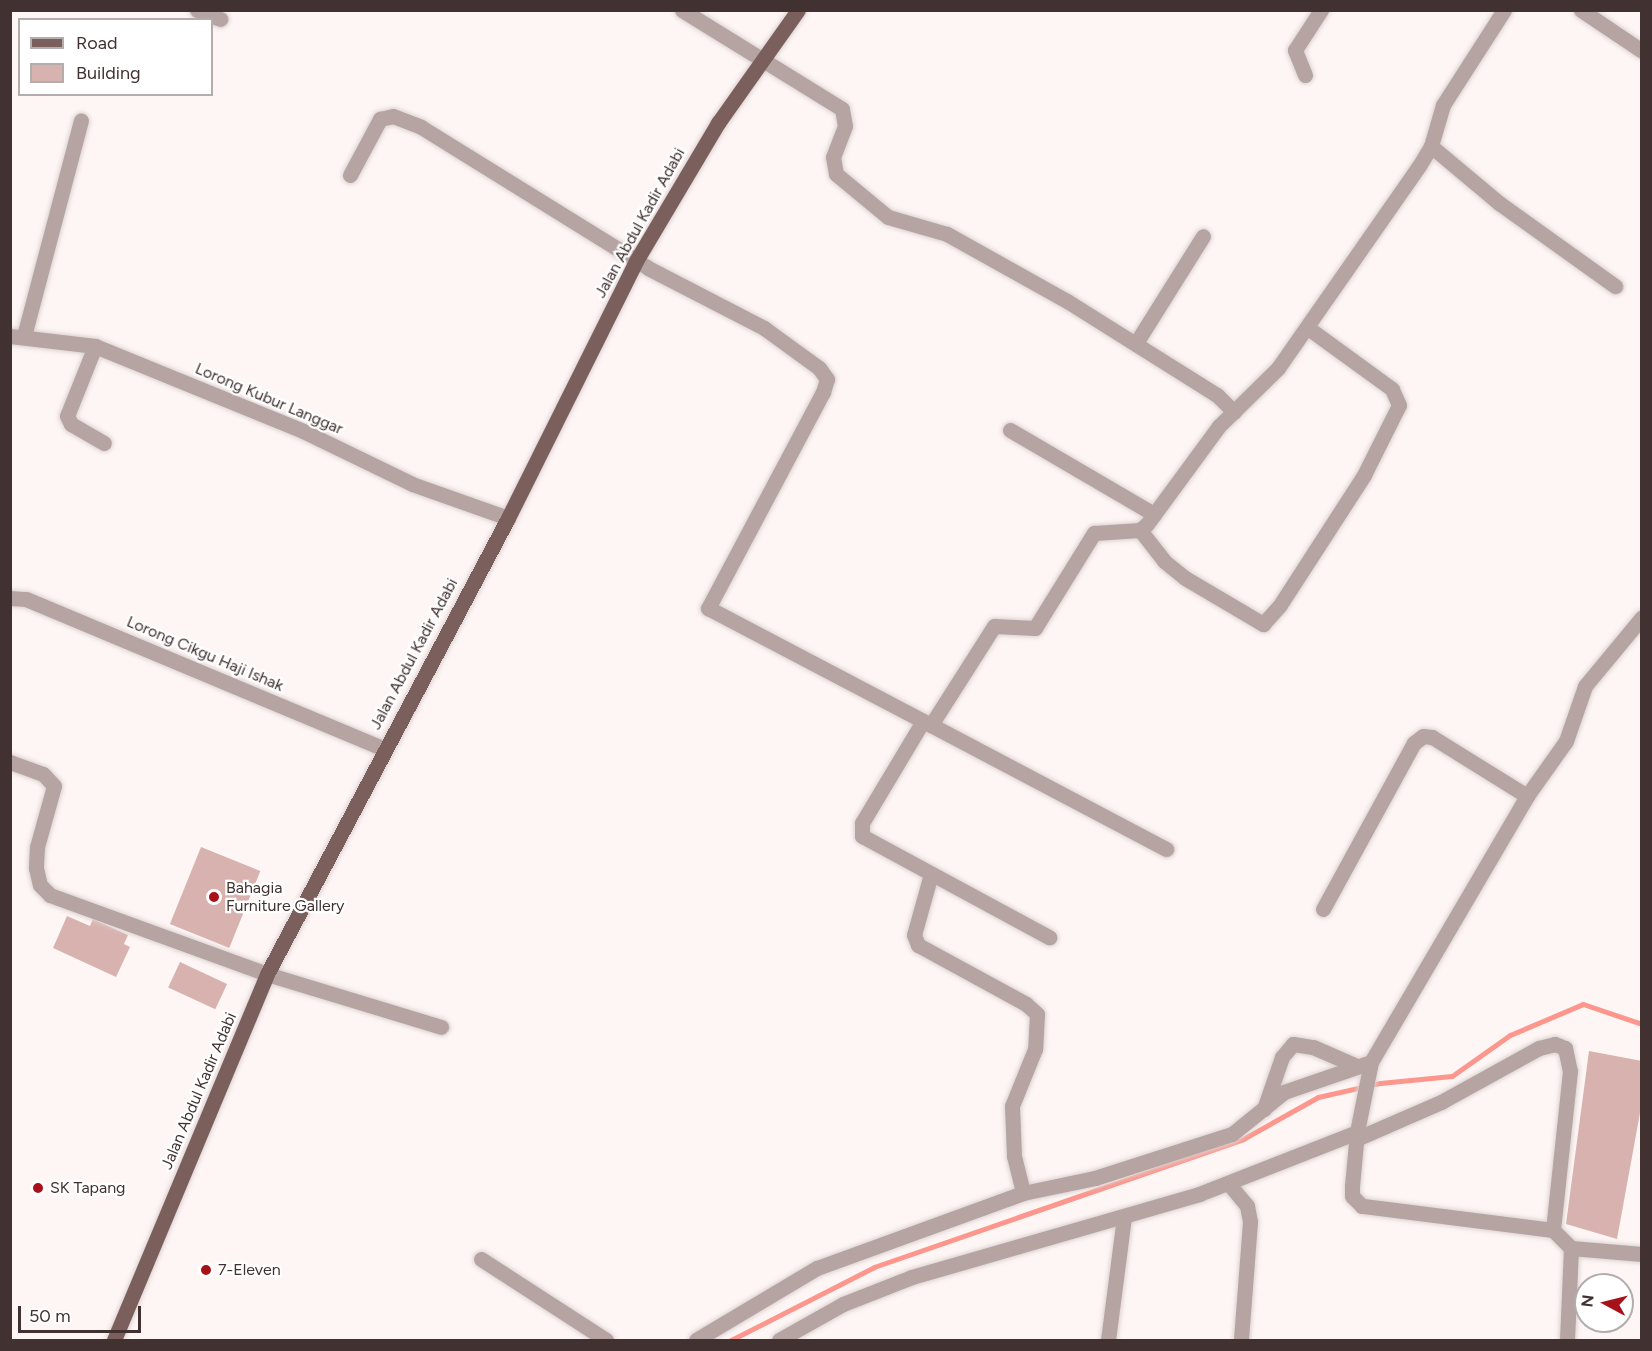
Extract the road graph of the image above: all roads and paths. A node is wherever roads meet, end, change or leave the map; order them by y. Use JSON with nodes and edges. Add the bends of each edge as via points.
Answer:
{"nodes":[{"id":1,"x":197,"y":10,"type":"edge"},
{"id":2,"x":682,"y":10,"type":"edge"},
{"id":3,"x":798,"y":10,"type":"edge"},
{"id":4,"x":1321,"y":10,"type":"edge"},
{"id":5,"x":1504,"y":10,"type":"edge"},
{"id":6,"x":1581,"y":10,"type":"edge"},
{"id":7,"x":220,"y":19,"type":"dead end"},
{"id":8,"x":1641,"y":51,"type":"edge"},
{"id":9,"x":763,"y":58,"type":"junction"},
{"id":10,"x":1305,"y":75,"type":"dead end"},
{"id":11,"x":81,"y":120,"type":"dead end"},
{"id":12,"x":1431,"y":146,"type":"junction"},
{"id":13,"x":350,"y":175,"type":"dead end"},
{"id":14,"x":1203,"y":236,"type":"dead end"},
{"id":15,"x":636,"y":261,"type":"junction"},
{"id":16,"x":1615,"y":286,"type":"dead end"},
{"id":17,"x":1308,"y":328,"type":"junction"},
{"id":18,"x":17,"y":336,"type":"edge"},
{"id":19,"x":1136,"y":343,"type":"junction"},
{"id":20,"x":95,"y":346,"type":"junction"},
{"id":21,"x":1234,"y":412,"type":"junction"},
{"id":22,"x":1010,"y":430,"type":"dead end"},
{"id":23,"x":104,"y":443,"type":"dead end"},
{"id":24,"x":1154,"y":514,"type":"junction"},
{"id":25,"x":508,"y":518,"type":"junction"},
{"id":26,"x":1140,"y":530,"type":"junction"},
{"id":27,"x":10,"y":598,"type":"edge"},
{"id":28,"x":1641,"y":617,"type":"edge"},
{"id":29,"x":927,"y":723,"type":"junction"},
{"id":30,"x":384,"y":749,"type":"junction"},
{"id":31,"x":10,"y":762,"type":"edge"},
{"id":32,"x":1527,"y":796,"type":"junction"},
{"id":33,"x":1166,"y":849,"type":"dead end"},
{"id":34,"x":931,"y":874,"type":"junction"},
{"id":35,"x":1323,"y":909,"type":"dead end"},
{"id":36,"x":1049,"y":937,"type":"dead end"},
{"id":37,"x":267,"y":974,"type":"junction"},
{"id":38,"x":441,"y":1027,"type":"dead end"},
{"id":39,"x":1365,"y":1067,"type":"junction"},
{"id":40,"x":1264,"y":1109,"type":"junction"},
{"id":41,"x":1357,"y":1131,"type":"junction"},
{"id":42,"x":1228,"y":1183,"type":"junction"},
{"id":43,"x":1023,"y":1193,"type":"junction"},
{"id":44,"x":1124,"y":1217,"type":"junction"},
{"id":45,"x":1553,"y":1230,"type":"junction"},
{"id":46,"x":1571,"y":1248,"type":"junction"},
{"id":47,"x":1641,"y":1254,"type":"edge"},
{"id":48,"x":481,"y":1259,"type":"dead end"},
{"id":49,"x":114,"y":1341,"type":"edge"},
{"id":50,"x":606,"y":1341,"type":"edge"},
{"id":51,"x":696,"y":1341,"type":"edge"},
{"id":52,"x":779,"y":1341,"type":"edge"},
{"id":53,"x":1108,"y":1341,"type":"edge"},
{"id":54,"x":1241,"y":1341,"type":"edge"},
{"id":55,"x":1567,"y":1341,"type":"edge"}],
"edges":[{"from":1,"to":7,"type":"street"},
{"from":2,"to":9,"type":"street"},
{"from":3,"to":9,"type":"main road","name":"Jalan Abdul Kadir Adabi"},
{"from":4,"to":10,"type":"street","via":[[1295,50]]},
{"from":5,"to":12,"type":"street","via":[[1443,105]]},
{"from":6,"to":8,"type":"street"},
{"from":9,"to":15,"type":"main road","name":"Jalan Abdul Kadir Adabi","via":[[718,123]]},
{"from":9,"to":19,"type":"street","via":[[842,109],[845,126],[832,164],[842,183],[888,218],[947,234]]},
{"from":11,"to":18,"type":"street"},
{"from":12,"to":16,"type":"street","via":[[1499,203]]},
{"from":12,"to":17,"type":"street"},
{"from":13,"to":15,"type":"street","via":[[374,124],[393,116],[421,127]]},
{"from":14,"to":19,"type":"street"},
{"from":15,"to":25,"type":"main road","name":"Jalan Abdul Kadir Adabi"},
{"from":15,"to":29,"type":"street","via":[[764,328],[827,380],[708,608]]},
{"from":17,"to":21,"type":"street","via":[[1278,369]]},
{"from":17,"to":26,"type":"street","via":[[1392,388],[1399,405],[1364,476],[1280,605],[1263,624],[1185,578],[1164,561]]},
{"from":18,"to":20,"type":"street","name":"Lorong Kubur Langgar"},
{"from":19,"to":21,"type":"street","via":[[1216,395]]},
{"from":20,"to":23,"type":"street","via":[[67,416],[71,424]]},
{"from":20,"to":25,"type":"street","name":"Lorong Kubur Langgar","via":[[303,431],[412,484]]},
{"from":21,"to":24,"type":"street"},
{"from":22,"to":24,"type":"street"},
{"from":24,"to":26,"type":"street"},
{"from":25,"to":30,"type":"main road","name":"Jalan Abdul Kadir Adabi"},
{"from":26,"to":29,"type":"street","via":[[1094,533],[1035,628],[994,626]]},
{"from":27,"to":30,"type":"street","name":"Lorong Cikgu Haji Ishak","via":[[37,603]]},
{"from":28,"to":32,"type":"street","via":[[1585,686],[1566,741]]},
{"from":29,"to":33,"type":"street"},
{"from":29,"to":34,"type":"street","via":[[860,832]]},
{"from":30,"to":37,"type":"main road","name":"Jalan Abdul Kadir Adabi"},
{"from":31,"to":37,"type":"street","via":[[43,774],[54,786],[37,847],[36,868],[40,885],[50,895]]},
{"from":32,"to":35,"type":"street","via":[[1432,737],[1423,736],[1414,743]]},
{"from":32,"to":39,"type":"street"},
{"from":34,"to":36,"type":"street"},
{"from":34,"to":43,"type":"street","via":[[914,934],[918,945],[1026,1004],[1036,1014],[1035,1049],[1012,1106],[1014,1156]]},
{"from":37,"to":38,"type":"street"},
{"from":37,"to":49,"type":"main road","name":"Jalan Abdul Kadir Adabi"},
{"from":39,"to":40,"type":"street","via":[[1284,1092]]},
{"from":39,"to":40,"type":"street","via":[[1313,1047],[1293,1044],[1282,1058]]},
{"from":39,"to":41,"type":"street"},
{"from":40,"to":43,"type":"street","via":[[1232,1134],[1095,1178]]},
{"from":41,"to":42,"type":"street"},
{"from":41,"to":45,"type":"street","via":[[1352,1196],[1362,1206]]},
{"from":41,"to":45,"type":"street","via":[[1441,1102],[1539,1048],[1555,1044],[1565,1048],[1570,1071]]},
{"from":42,"to":44,"type":"street"},
{"from":42,"to":54,"type":"street","via":[[1247,1206],[1250,1222]]},
{"from":43,"to":51,"type":"street","via":[[817,1268]]},
{"from":44,"to":52,"type":"street","via":[[912,1278],[843,1304]]},
{"from":44,"to":53,"type":"street"},
{"from":45,"to":46,"type":"street"},
{"from":46,"to":47,"type":"street"},
{"from":46,"to":55,"type":"street"},
{"from":48,"to":50,"type":"street"}]}
